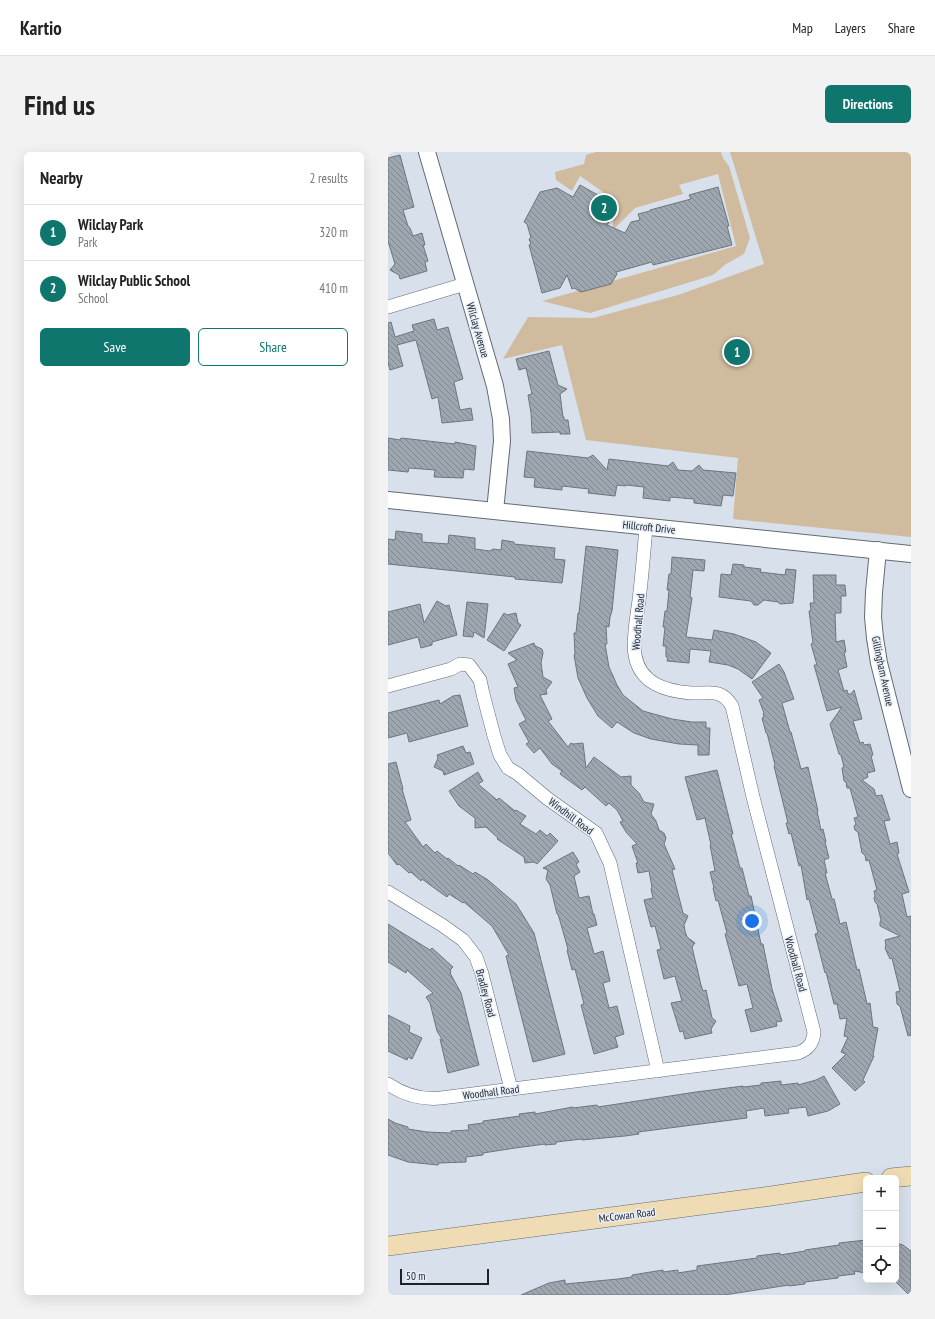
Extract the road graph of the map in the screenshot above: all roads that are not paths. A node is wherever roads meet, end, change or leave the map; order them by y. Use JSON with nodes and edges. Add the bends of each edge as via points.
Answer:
{"nodes":[{"id":1,"x":427,"y":152,"type":"edge"},
{"id":2,"x":465,"y":284,"type":"junction"},
{"id":3,"x":388,"y":307,"type":"edge"},
{"id":4,"x":388,"y":500,"type":"edge"},
{"id":5,"x":495,"y":511,"type":"junction"},
{"id":6,"x":646,"y":527,"type":"junction"},
{"id":7,"x":878,"y":550,"type":"junction"},
{"id":8,"x":911,"y":554,"type":"edge"},
{"id":9,"x":388,"y":686,"type":"edge"},
{"id":10,"x":911,"y":789,"type":"edge"},
{"id":11,"x":388,"y":892,"type":"edge"},
{"id":12,"x":658,"y":1071,"type":"junction"},
{"id":13,"x":388,"y":1084,"type":"edge"},
{"id":14,"x":511,"y":1089,"type":"junction"},
{"id":15,"x":911,"y":1175,"type":"edge"},
{"id":16,"x":899,"y":1177,"type":"edge"},
{"id":17,"x":863,"y":1182,"type":"edge"},
{"id":18,"x":388,"y":1246,"type":"edge"}],
"edges":[{"from":1,"to":2,"type":"street","name":"Wilclay Avenue"},
{"from":2,"to":3,"type":"street"},
{"from":2,"to":5,"type":"street","name":"Wilclay Avenue","via":[[495,386],[500,412],[502,441]]},
{"from":4,"to":5,"type":"street","name":"Hillcroft Drive"},
{"from":5,"to":6,"type":"street","name":"Hillcroft Drive"},
{"from":6,"to":7,"type":"street","name":"Hillcroft Drive"},
{"from":6,"to":12,"type":"street","name":"Woodhall Road","via":[[635,655],[647,678],[657,686],[672,690],[722,694],[732,706],[814,1032],[809,1047],[798,1053]]},
{"from":7,"to":8,"type":"street","name":"Hillcroft Drive"},
{"from":7,"to":10,"type":"street","name":"Gillingham Avenue","via":[[873,617],[875,638]]},
{"from":9,"to":12,"type":"street","name":"Windhill Road","via":[[451,669],[460,664],[469,665],[480,680],[500,755],[508,768],[596,833],[610,863]]},
{"from":11,"to":14,"type":"street","name":"Bradley Road","via":[[458,936],[476,957]]},
{"from":12,"to":14,"type":"street","name":"Woodhall Road"},
{"from":13,"to":14,"type":"street","name":"Woodhall Road","via":[[407,1094],[433,1099]]},
{"from":15,"to":16,"type":"main road"},
{"from":17,"to":18,"type":"main road","name":"McCowan Road"}]}
